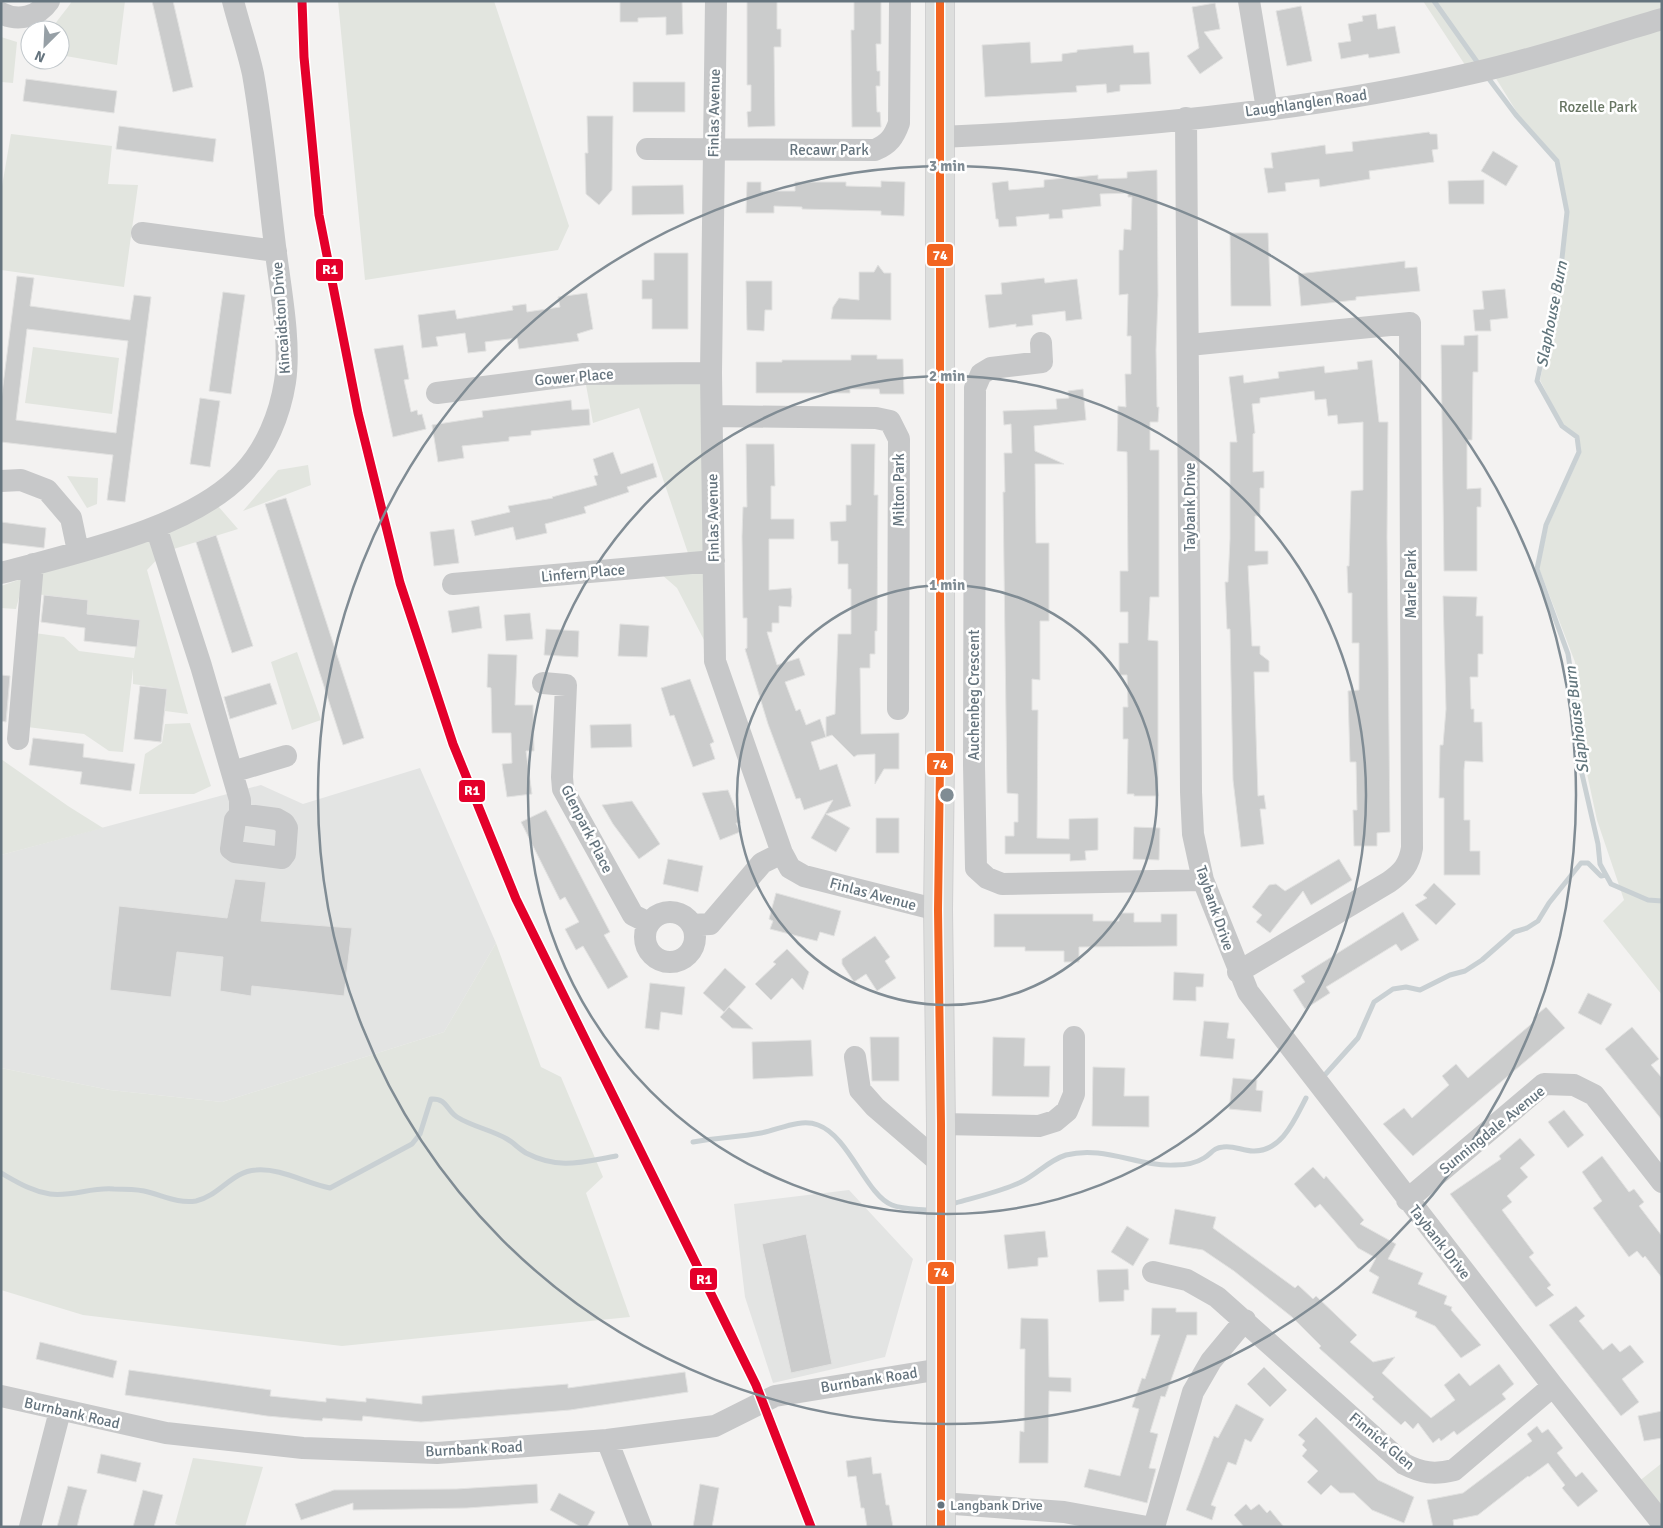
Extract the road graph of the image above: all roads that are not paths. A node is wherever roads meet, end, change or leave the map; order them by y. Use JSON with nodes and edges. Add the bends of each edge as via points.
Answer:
{"nodes":[{"id":1,"x":49,"y":1,"type":"edge"},
{"id":2,"x":232,"y":1,"type":"edge"},
{"id":3,"x":716,"y":1,"type":"edge"},
{"id":4,"x":900,"y":1,"type":"edge"},
{"id":5,"x":940,"y":1,"type":"edge"},
{"id":6,"x":1249,"y":1,"type":"edge"},
{"id":7,"x":1,"y":13,"type":"edge"},
{"id":8,"x":1662,"y":19,"type":"edge"},
{"id":9,"x":1267,"y":109,"type":"junction"},
{"id":10,"x":1186,"y":118,"type":"junction"},
{"id":11,"x":941,"y":137,"type":"junction"},
{"id":12,"x":647,"y":149,"type":"dead end"},
{"id":13,"x":713,"y":150,"type":"junction"},
{"id":14,"x":142,"y":233,"type":"dead end"},
{"id":15,"x":276,"y":251,"type":"junction"},
{"id":16,"x":1041,"y":342,"type":"dead end"},
{"id":17,"x":1189,"y":345,"type":"junction"},
{"id":18,"x":711,"y":374,"type":"junction"},
{"id":19,"x":437,"y":393,"type":"dead end"},
{"id":20,"x":712,"y":416,"type":"junction"},
{"id":21,"x":1,"y":481,"type":"edge"},
{"id":22,"x":156,"y":527,"type":"junction"},
{"id":23,"x":78,"y":551,"type":"junction"},
{"id":24,"x":714,"y":561,"type":"junction"},
{"id":25,"x":33,"y":564,"type":"junction"},
{"id":26,"x":1,"y":573,"type":"edge"},
{"id":27,"x":453,"y":584,"type":"dead end"},
{"id":28,"x":543,"y":683,"type":"dead end"},
{"id":29,"x":898,"y":709,"type":"dead end"},
{"id":30,"x":18,"y":739,"type":"dead end"},
{"id":31,"x":286,"y":756,"type":"dead end"},
{"id":32,"x":940,"y":765,"type":"junction"},
{"id":33,"x":974,"y":765,"type":"junction"},
{"id":34,"x":232,"y":772,"type":"junction"},
{"id":35,"x":240,"y":814,"type":"dead end"},
{"id":36,"x":782,"y":853,"type":"junction"},
{"id":37,"x":1203,"y":880,"type":"junction"},
{"id":38,"x":938,"y":910,"type":"junction"},
{"id":39,"x":649,"y":923,"type":"junction"},
{"id":40,"x":692,"y":925,"type":"junction"},
{"id":41,"x":1238,"y":972,"type":"junction"},
{"id":42,"x":1074,"y":1037,"type":"dead end"},
{"id":43,"x":856,"y":1057,"type":"dead end"},
{"id":44,"x":941,"y":1124,"type":"junction"},
{"id":45,"x":940,"y":1162,"type":"junction"},
{"id":46,"x":1662,"y":1182,"type":"edge"},
{"id":47,"x":1407,"y":1200,"type":"junction"},
{"id":48,"x":1153,"y":1272,"type":"dead end"},
{"id":49,"x":1245,"y":1320,"type":"junction"},
{"id":50,"x":942,"y":1369,"type":"junction"},
{"id":51,"x":1552,"y":1386,"type":"junction"},
{"id":52,"x":1,"y":1396,"type":"edge"},
{"id":53,"x":60,"y":1411,"type":"junction"},
{"id":54,"x":607,"y":1440,"type":"junction"},
{"id":55,"x":941,"y":1515,"type":"edge"},
{"id":56,"x":1662,"y":1523,"type":"edge"},
{"id":57,"x":30,"y":1527,"type":"edge"},
{"id":58,"x":641,"y":1527,"type":"edge"},
{"id":59,"x":1147,"y":1527,"type":"edge"},
{"id":60,"x":1154,"y":1527,"type":"edge"}],
"edges":[{"from":1,"to":7,"type":"street","via":[[37,13],[27,17],[16,18]]},
{"from":2,"to":15,"type":"street","name":"Kincaidston Drive","via":[[253,73]]},
{"from":3,"to":13,"type":"street","name":"Finlas Avenue"},
{"from":4,"to":13,"type":"street","name":"Recawr Park","via":[[899,123],[887,145],[875,150]]},
{"from":5,"to":11,"type":"main road"},
{"from":6,"to":9,"type":"street"},
{"from":8,"to":9,"type":"street","name":"Laughlanglen Road","via":[[1481,71],[1370,94]]},
{"from":9,"to":10,"type":"street","name":"Laughlanglen Road"},
{"from":10,"to":11,"type":"street","name":"Laughlanglen Road","via":[[1049,132]]},
{"from":10,"to":17,"type":"street","name":"Taybank Drive"},
{"from":11,"to":32,"type":"main road"},
{"from":12,"to":13,"type":"street","name":"Recawr Park"},
{"from":13,"to":18,"type":"street","name":"Finlas Avenue"},
{"from":14,"to":15,"type":"street"},
{"from":15,"to":22,"type":"street","name":"Kincaidston Drive","via":[[285,340],[285,380],[281,404],[270,432],[248,467],[229,486],[186,514]]},
{"from":16,"to":33,"type":"street","name":"Auchenbeg Crescent","via":[[1042,362],[991,368],[981,374],[975,388]]},
{"from":17,"to":37,"type":"street","name":"Taybank Drive","via":[[1191,792],[1193,834]]},
{"from":17,"to":41,"type":"street","name":"Marle Park","via":[[1410,323],[1412,848],[1409,862],[1389,882]]},
{"from":18,"to":19,"type":"street","name":"Gower Place","via":[[584,374]]},
{"from":18,"to":20,"type":"street","name":"Finlas Avenue"},
{"from":20,"to":24,"type":"street","name":"Finlas Avenue"},
{"from":20,"to":29,"type":"street","name":"Milton Park","via":[[876,418],[890,421],[900,439]]},
{"from":21,"to":23,"type":"street","via":[[21,480],[48,490],[71,518]]},
{"from":22,"to":23,"type":"street","name":"Kincaidston Drive"},
{"from":22,"to":34,"type":"street"},
{"from":23,"to":25,"type":"street","name":"Kincaidston Drive"},
{"from":24,"to":27,"type":"street","name":"Linfern Place"},
{"from":24,"to":36,"type":"street","name":"Finlas Avenue","via":[[715,660]]},
{"from":25,"to":26,"type":"street","name":"Kincaidston Drive"},
{"from":25,"to":30,"type":"street"},
{"from":28,"to":39,"type":"street","name":"Glenpark Place","via":[[566,685],[563,789],[633,915]]},
{"from":31,"to":34,"type":"street"},
{"from":32,"to":33,"type":"street"},
{"from":32,"to":38,"type":"main road"},
{"from":33,"to":37,"type":"street","name":"Auchenbeg Crescent","via":[[974,853],[976,868],[987,878],[1002,884]]},
{"from":34,"to":35,"type":"street","via":[[240,800]]},
{"from":36,"to":38,"type":"street","name":"Finlas Avenue","via":[[790,868],[804,876]]},
{"from":36,"to":40,"type":"street","via":[[762,863],[710,924]]},
{"from":37,"to":41,"type":"street","name":"Taybank Drive"},
{"from":38,"to":44,"type":"main road"},
{"from":39,"to":40,"type":"street","via":[[663,913],[671,912]]},
{"from":39,"to":40,"type":"street","via":[[645,930],[646,947],[650,954],[664,962],[680,961],[692,949],[695,942]]},
{"from":41,"to":47,"type":"street","name":"Taybank Drive","via":[[1248,992]]},
{"from":42,"to":44,"type":"street","via":[[1074,1094],[1068,1111],[1055,1122],[1039,1126]]},
{"from":43,"to":45,"type":"street","via":[[860,1090],[875,1107]]},
{"from":44,"to":45,"type":"main road"},
{"from":45,"to":50,"type":"main road"},
{"from":46,"to":47,"type":"street","name":"Sunningdale Avenue","via":[[1594,1095],[1574,1085],[1544,1084]]},
{"from":47,"to":51,"type":"street","name":"Taybank Drive"},
{"from":48,"to":49,"type":"street","name":"Finnick Glen","via":[[1187,1280],[1217,1297]]},
{"from":49,"to":51,"type":"street","name":"Finnick Glen","via":[[1404,1464],[1419,1472],[1436,1474],[1454,1470]]},
{"from":49,"to":60,"type":"street","via":[[1211,1360],[1193,1392]]},
{"from":50,"to":54,"type":"street","name":"Burnbank Road","via":[[775,1396],[715,1426]]},
{"from":50,"to":55,"type":"main road"},
{"from":51,"to":56,"type":"street","name":"Taybank Drive"},
{"from":52,"to":53,"type":"street","name":"Burnbank Road"},
{"from":53,"to":54,"type":"street","name":"Burnbank Road","via":[[166,1433],[303,1448],[437,1453]]},
{"from":53,"to":57,"type":"street"},
{"from":54,"to":58,"type":"street"},
{"from":55,"to":59,"type":"street","via":[[1064,1512]]}]}
